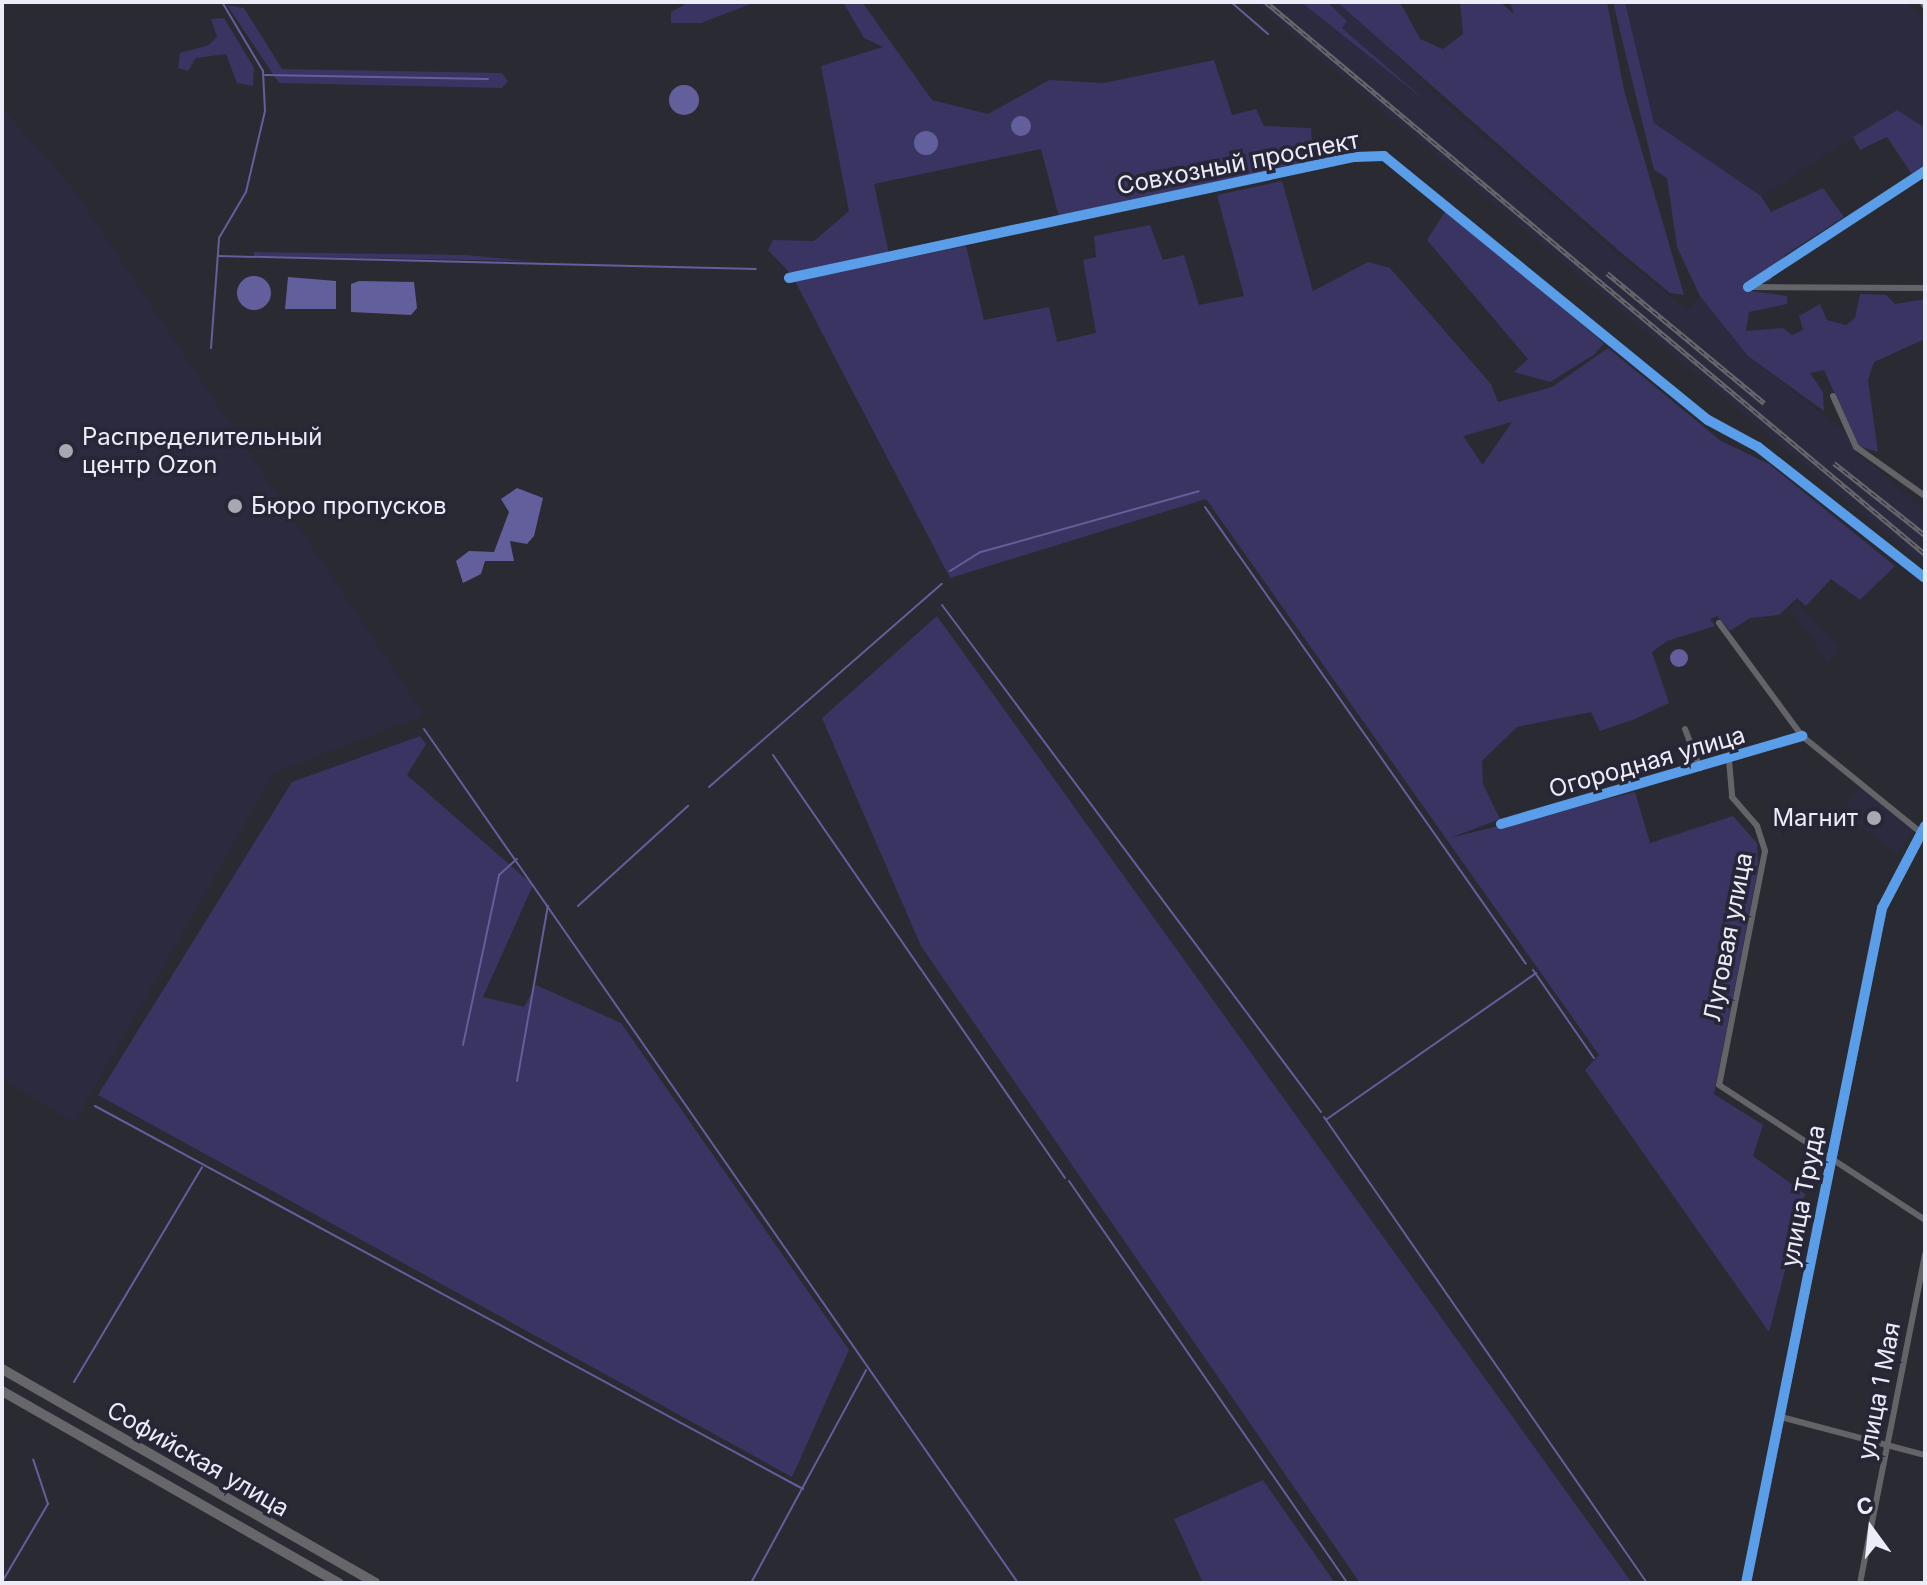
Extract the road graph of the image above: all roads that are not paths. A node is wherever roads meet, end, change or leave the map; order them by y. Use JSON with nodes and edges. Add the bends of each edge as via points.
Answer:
{"nodes":[{"id":1,"x":1925,"y":171,"type":"edge"},
{"id":2,"x":789,"y":278,"type":"dead end"},
{"id":3,"x":1925,"y":288,"type":"edge"},
{"id":4,"x":1833,"y":396,"type":"dead end"},
{"id":5,"x":1925,"y":496,"type":"edge"},
{"id":6,"x":1925,"y":578,"type":"edge"},
{"id":7,"x":1719,"y":623,"type":"dead end"},
{"id":8,"x":1685,"y":729,"type":"dead end"},
{"id":9,"x":1802,"y":736,"type":"junction"},
{"id":10,"x":1729,"y":760,"type":"junction"},
{"id":11,"x":1700,"y":768,"type":"junction"},
{"id":12,"x":1501,"y":824,"type":"dead end"},
{"id":13,"x":1923,"y":832,"type":"edge"},
{"id":14,"x":1830,"y":1159,"type":"junction"},
{"id":15,"x":1925,"y":1220,"type":"edge"},
{"id":16,"x":1925,"y":1254,"type":"edge"},
{"id":17,"x":2,"y":1369,"type":"edge"},
{"id":18,"x":2,"y":1391,"type":"edge"},
{"id":19,"x":1781,"y":1417,"type":"junction"},
{"id":20,"x":1886,"y":1446,"type":"junction"},
{"id":21,"x":1925,"y":1455,"type":"edge"},
{"id":22,"x":339,"y":1583,"type":"edge"},
{"id":23,"x":375,"y":1583,"type":"edge"},
{"id":24,"x":1746,"y":1583,"type":"edge"},
{"id":25,"x":1860,"y":1583,"type":"edge"}],
"edges":[{"from":1,"to":3,"type":"street","via":[[1748,287]]},
{"from":2,"to":6,"type":"street","name":"Совхозный проспект","via":[[1354,157],[1384,156],[1409,169],[1708,420],[1747,442]]},
{"from":4,"to":5,"type":"street","via":[[1856,447]]},
{"from":7,"to":9,"type":"street"},
{"from":8,"to":11,"type":"street"},
{"from":9,"to":10,"type":"street","name":"Огородная улица"},
{"from":9,"to":13,"type":"street"},
{"from":10,"to":11,"type":"street","name":"Огородная улица"},
{"from":10,"to":14,"type":"street","name":"Луговая улица","via":[[1732,797],[1757,826],[1765,851],[1719,1085]]},
{"from":11,"to":12,"type":"street","name":"Огородная улица"},
{"from":13,"to":14,"type":"street","name":"улица Труда","via":[[1882,908]]},
{"from":14,"to":15,"type":"street"},
{"from":14,"to":19,"type":"street","name":"улица Труда"},
{"from":16,"to":20,"type":"street","name":"улица 1 Мая"},
{"from":17,"to":23,"type":"main road","name":"Софийская улица"},
{"from":18,"to":22,"type":"main road","name":"Софийская улица"},
{"from":19,"to":20,"type":"street"},
{"from":19,"to":24,"type":"street","name":"улица Труда"},
{"from":20,"to":21,"type":"street"},
{"from":20,"to":25,"type":"street","name":"улица 1 Мая"}]}
